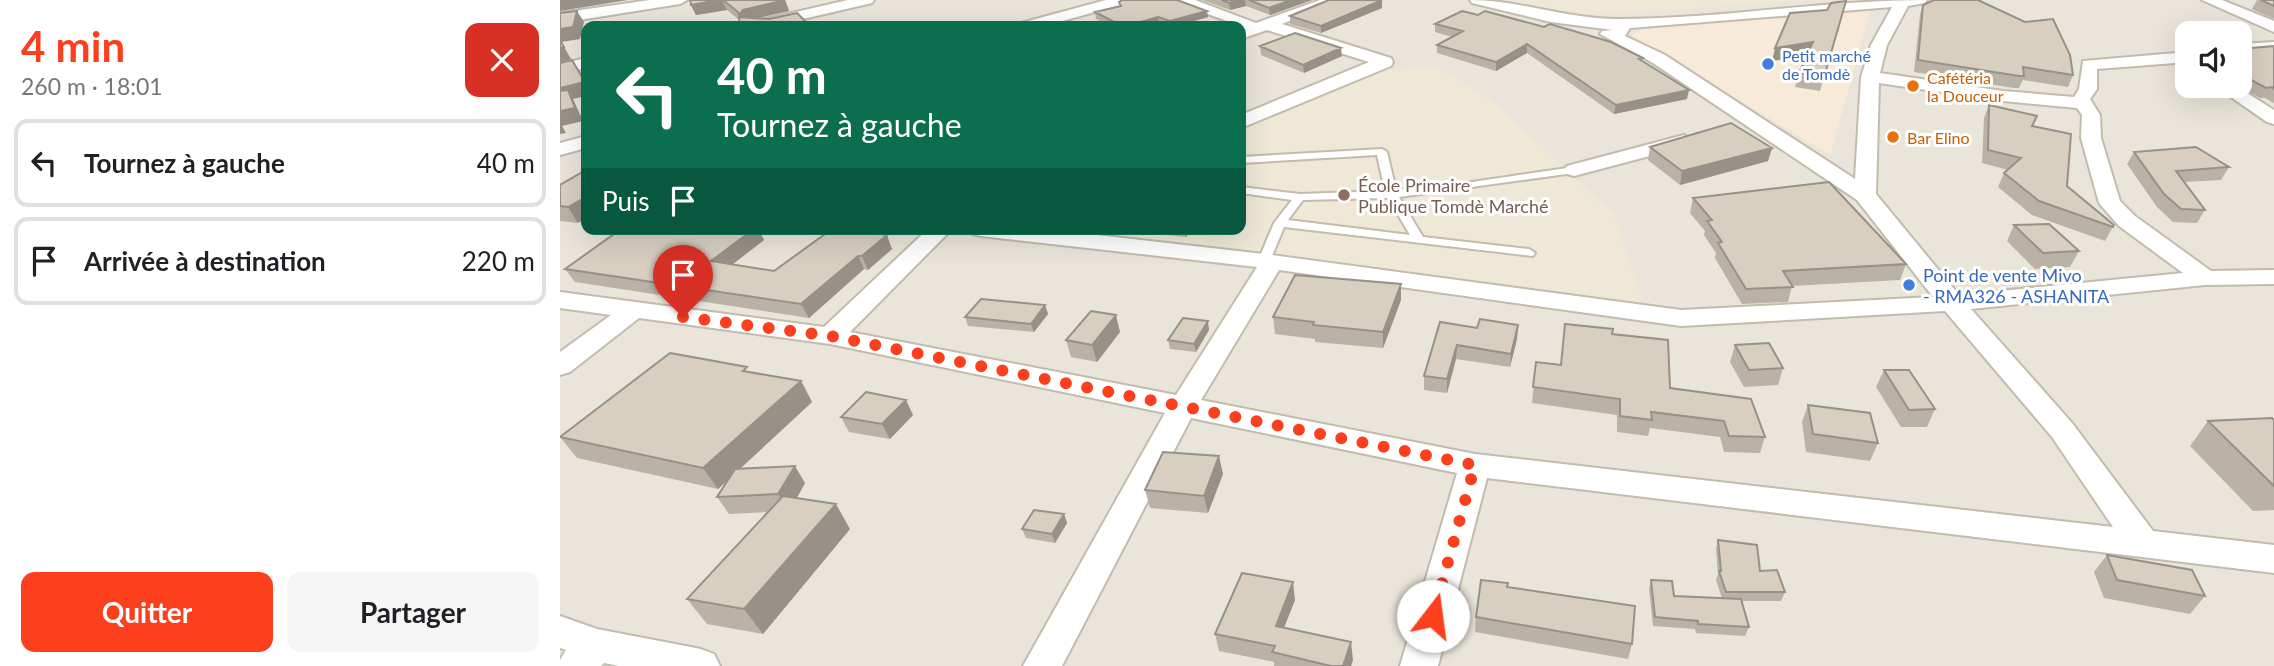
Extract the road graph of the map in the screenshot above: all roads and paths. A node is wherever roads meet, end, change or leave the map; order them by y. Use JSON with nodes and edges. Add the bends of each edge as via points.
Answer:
{"nodes":[{"id":1,"x":680,"y":0,"type":"edge"},
{"id":2,"x":867,"y":0,"type":"edge"},
{"id":3,"x":1123,"y":0,"type":"edge"},
{"id":4,"x":1182,"y":0,"type":"edge"},
{"id":5,"x":1334,"y":0,"type":"edge"},
{"id":6,"x":1477,"y":0,"type":"edge"},
{"id":7,"x":2209,"y":0,"type":"edge"},
{"id":8,"x":1911,"y":1,"type":"edge"},
{"id":9,"x":1832,"y":3,"type":"edge"},
{"id":10,"x":802,"y":7,"type":"edge"},
{"id":11,"x":1551,"y":17,"type":"joint"},
{"id":12,"x":560,"y":18,"type":"edge"},
{"id":13,"x":767,"y":21,"type":"edge"},
{"id":14,"x":1045,"y":21,"type":"edge"},
{"id":15,"x":1233,"y":21,"type":"edge"},
{"id":16,"x":2274,"y":27,"type":"edge"},
{"id":17,"x":1611,"y":28,"type":"junction"},
{"id":18,"x":1255,"y":30,"type":"edge"},
{"id":19,"x":2274,"y":47,"type":"edge"},
{"id":20,"x":2252,"y":48,"type":"edge"},
{"id":21,"x":2175,"y":60,"type":"edge"},
{"id":22,"x":581,"y":64,"type":"edge"},
{"id":23,"x":560,"y":69,"type":"edge"},
{"id":24,"x":1870,"y":77,"type":"junction"},
{"id":25,"x":2243,"y":98,"type":"edge"},
{"id":26,"x":2083,"y":103,"type":"junction"},
{"id":27,"x":2274,"y":118,"type":"edge"},
{"id":28,"x":1246,"y":120,"type":"edge"},
{"id":29,"x":1753,"y":120,"type":"junction"},
{"id":30,"x":1728,"y":128,"type":"edge"},
{"id":31,"x":1702,"y":135,"type":"edge"},
{"id":32,"x":581,"y":143,"type":"edge"},
{"id":33,"x":560,"y":149,"type":"edge"},
{"id":34,"x":1246,"y":160,"type":"edge"},
{"id":35,"x":1574,"y":170,"type":"joint"},
{"id":36,"x":1246,"y":191,"type":"edge"},
{"id":37,"x":1391,"y":193,"type":"junction"},
{"id":38,"x":1865,"y":195,"type":"junction"},
{"id":39,"x":1300,"y":197,"type":"junction"},
{"id":40,"x":1280,"y":223,"type":"junction"},
{"id":41,"x":935,"y":235,"type":"edge"},
{"id":42,"x":1036,"y":235,"type":"edge"},
{"id":43,"x":1419,"y":240,"type":"junction"},
{"id":44,"x":1529,"y":253,"type":"dead end"},
{"id":45,"x":1268,"y":261,"type":"junction"},
{"id":46,"x":2274,"y":277,"type":"edge"},
{"id":47,"x":2205,"y":278,"type":"junction"},
{"id":48,"x":560,"y":300,"type":"edge"},
{"id":49,"x":1954,"y":303,"type":"junction"},
{"id":50,"x":634,"y":310,"type":"junction"},
{"id":51,"x":830,"y":336,"type":"junction"},
{"id":52,"x":560,"y":366,"type":"edge"},
{"id":53,"x":1184,"y":407,"type":"junction"},
{"id":54,"x":1475,"y":465,"type":"junction"},
{"id":55,"x":2144,"y":545,"type":"junction"},
{"id":56,"x":2274,"y":559,"type":"edge"},
{"id":57,"x":560,"y":632,"type":"edge"},
{"id":58,"x":587,"y":655,"type":"edge"},
{"id":59,"x":701,"y":666,"type":"edge"},
{"id":60,"x":1042,"y":666,"type":"edge"},
{"id":61,"x":1419,"y":666,"type":"edge"}],
"edges":[{"from":1,"to":12,"type":"street"},
{"from":2,"to":10,"type":"street"},
{"from":3,"to":14,"type":"street"},
{"from":4,"to":15,"type":"street"},
{"from":5,"to":18,"type":"street"},
{"from":6,"to":11,"type":"street"},
{"from":7,"to":16,"type":"street"},
{"from":8,"to":9,"type":"street"},
{"from":8,"to":24,"type":"street","via":[[1879,45]]},
{"from":9,"to":17,"type":"street"},
{"from":10,"to":13,"type":"street"},
{"from":11,"to":17,"type":"street"},
{"from":17,"to":29,"type":"street","via":[[1619,42],[1643,50]]},
{"from":18,"to":28,"type":"street","via":[[1385,62]]},
{"from":19,"to":20,"type":"street"},
{"from":21,"to":26,"type":"street","via":[[2089,65]]},
{"from":22,"to":23,"type":"street"},
{"from":24,"to":26,"type":"street"},
{"from":24,"to":38,"type":"street"},
{"from":25,"to":27,"type":"street"},
{"from":26,"to":47,"type":"street","via":[[2091,115],[2091,138],[2110,203],[2127,221]]},
{"from":29,"to":30,"type":"street"},
{"from":29,"to":38,"type":"street"},
{"from":31,"to":35,"type":"street"},
{"from":32,"to":33,"type":"street"},
{"from":34,"to":37,"type":"lane","via":[[1382,152]]},
{"from":35,"to":37,"type":"lane"},
{"from":36,"to":39,"type":"lane"},
{"from":37,"to":39,"type":"lane"},
{"from":37,"to":43,"type":"lane"},
{"from":38,"to":49,"type":"street"},
{"from":39,"to":40,"type":"lane"},
{"from":40,"to":43,"type":"lane"},
{"from":40,"to":45,"type":"lane"},
{"from":41,"to":51,"type":"street"},
{"from":42,"to":45,"type":"street"},
{"from":43,"to":44,"type":"lane"},
{"from":45,"to":49,"type":"street","via":[[1681,318]]},
{"from":45,"to":53,"type":"street"},
{"from":46,"to":47,"type":"street"},
{"from":47,"to":49,"type":"street"},
{"from":48,"to":50,"type":"street"},
{"from":49,"to":55,"type":"street","via":[[2062,430]]},
{"from":50,"to":51,"type":"street"},
{"from":50,"to":52,"type":"street"},
{"from":51,"to":53,"type":"street"},
{"from":53,"to":54,"type":"street"},
{"from":53,"to":60,"type":"street"},
{"from":54,"to":55,"type":"street"},
{"from":54,"to":61,"type":"street"},
{"from":55,"to":56,"type":"street"},
{"from":57,"to":58,"type":"street"},
{"from":58,"to":59,"type":"street"}]}
